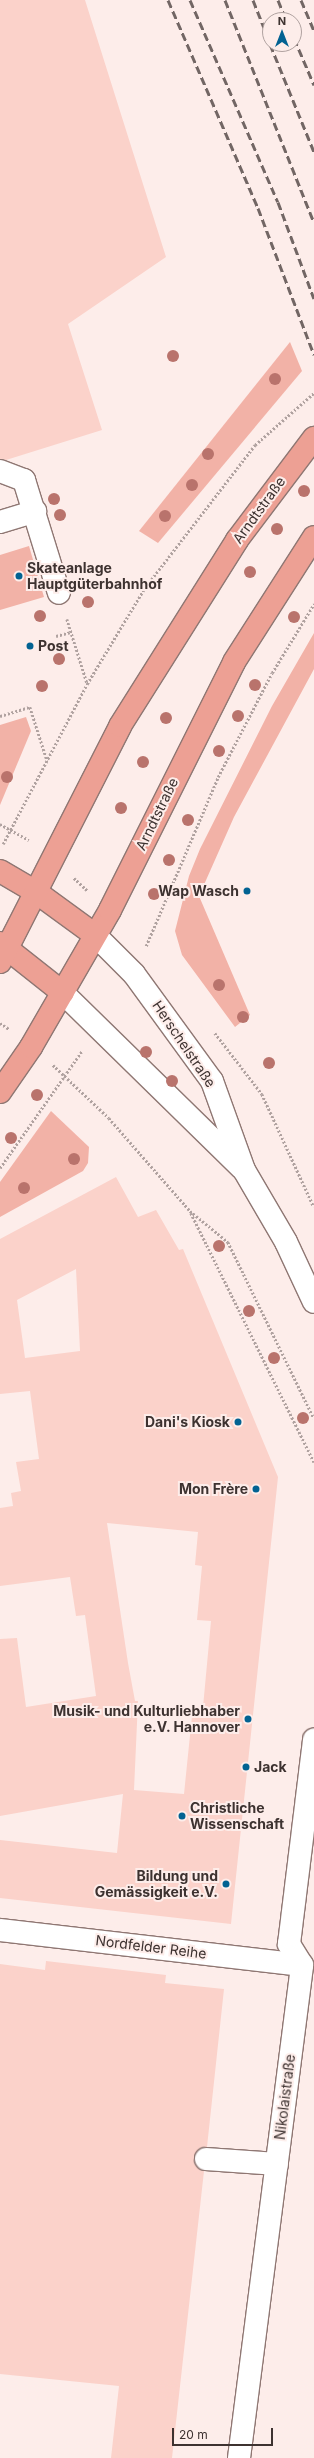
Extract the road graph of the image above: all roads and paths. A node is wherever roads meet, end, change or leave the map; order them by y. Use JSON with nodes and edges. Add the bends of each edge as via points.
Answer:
{"nodes":[{"id":1,"x":314,"y":393,"type":"edge"},
{"id":2,"x":314,"y":438,"type":"edge"},
{"id":3,"x":0,"y":471,"type":"edge"},
{"id":4,"x":35,"y":511,"type":"junction"},
{"id":5,"x":0,"y":522,"type":"edge"},
{"id":6,"x":314,"y":537,"type":"edge"},
{"id":7,"x":59,"y":593,"type":"joint"},
{"id":8,"x":314,"y":604,"type":"edge"},
{"id":9,"x":71,"y":632,"type":"junction"},
{"id":10,"x":56,"y":636,"type":"dead end"},
{"id":11,"x":87,"y":684,"type":"junction"},
{"id":12,"x":0,"y":716,"type":"edge"},
{"id":13,"x":48,"y":760,"type":"junction"},
{"id":14,"x":0,"y":824,"type":"edge"},
{"id":15,"x":10,"y":828,"type":"junction"},
{"id":16,"x":31,"y":841,"type":"dead end"},
{"id":17,"x":0,"y":850,"type":"edge"},
{"id":18,"x":0,"y":871,"type":"edge"},
{"id":19,"x":71,"y":875,"type":"dead end"},
{"id":20,"x":36,"y":892,"type":"junction"},
{"id":21,"x":95,"y":896,"type":"dead end"},
{"id":22,"x":95,"y":936,"type":"junction"},
{"id":23,"x":2,"y":951,"type":"edge"},
{"id":24,"x":134,"y":974,"type":"junction"},
{"id":25,"x":63,"y":993,"type":"junction"},
{"id":26,"x":98,"y":1027,"type":"junction"},
{"id":27,"x":50,"y":1062,"type":"dead end"},
{"id":28,"x":66,"y":1076,"type":"junction"},
{"id":29,"x":0,"y":1092,"type":"edge"},
{"id":30,"x":262,"y":1094,"type":"dead end"},
{"id":31,"x":0,"y":1168,"type":"edge"},
{"id":32,"x":244,"y":1170,"type":"junction"},
{"id":33,"x":314,"y":1206,"type":"edge"},
{"id":34,"x":190,"y":1211,"type":"junction"},
{"id":35,"x":314,"y":1302,"type":"edge"},
{"id":36,"x":314,"y":1418,"type":"edge"},
{"id":37,"x":314,"y":1462,"type":"edge"},
{"id":38,"x":314,"y":1740,"type":"edge"},
{"id":39,"x":0,"y":1930,"type":"edge"},
{"id":40,"x":302,"y":1965,"type":"junction"},
{"id":41,"x":206,"y":2159,"type":"dead end"},
{"id":42,"x":277,"y":2164,"type":"junction"},
{"id":43,"x":239,"y":2458,"type":"edge"}],
"edges":[{"from":1,"to":11,"type":"path","via":[[256,445],[144,589]]},
{"from":2,"to":20,"type":"main road","name":"Arndtstraße","via":[[280,481],[184,619],[120,726]]},
{"from":3,"to":4,"type":"street","via":[[24,480]]},
{"from":4,"to":5,"type":"street"},
{"from":4,"to":7,"type":"street"},
{"from":6,"to":22,"type":"main road","name":"Arndtstraße","via":[[234,662]]},
{"from":7,"to":9,"type":"path"},
{"from":8,"to":24,"type":"path","via":[[272,673],[218,777]]},
{"from":9,"to":10,"type":"path"},
{"from":9,"to":11,"type":"path"},
{"from":11,"to":13,"type":"path"},
{"from":12,"to":13,"type":"path","via":[[30,707]]},
{"from":13,"to":15,"type":"path"},
{"from":14,"to":15,"type":"path"},
{"from":15,"to":16,"type":"path"},
{"from":15,"to":17,"type":"path"},
{"from":18,"to":20,"type":"main road"},
{"from":19,"to":21,"type":"path"},
{"from":20,"to":22,"type":"main road"},
{"from":20,"to":23,"type":"main road","name":"Arndtstraße"},
{"from":22,"to":24,"type":"street","name":"Herschelstraße"},
{"from":22,"to":25,"type":"main road","name":"Arndtstraße"},
{"from":23,"to":25,"type":"main road"},
{"from":24,"to":32,"type":"street","name":"Herschelstraße","via":[[212,1081]]},
{"from":25,"to":26,"type":"street","name":"Herschelstraße"},
{"from":25,"to":29,"type":"main road","name":"Arndtstraße"},
{"from":26,"to":28,"type":"path"},
{"from":26,"to":32,"type":"street","name":"Herschelstraße"},
{"from":27,"to":28,"type":"path"},
{"from":28,"to":31,"type":"path"},
{"from":28,"to":34,"type":"path","via":[[110,1118]]},
{"from":30,"to":33,"type":"path"},
{"from":32,"to":35,"type":"street","name":"Herschelstraße","via":[[286,1242]]},
{"from":34,"to":36,"type":"path","via":[[228,1242]]},
{"from":34,"to":37,"type":"path"},
{"from":38,"to":40,"type":"street","via":[[289,1944]]},
{"from":39,"to":40,"type":"street","name":"Nordfelder Reihe"},
{"from":40,"to":42,"type":"street","name":"Nikolaistraße"},
{"from":41,"to":42,"type":"street"},
{"from":42,"to":43,"type":"street","name":"Nikolaistraße"}]}
